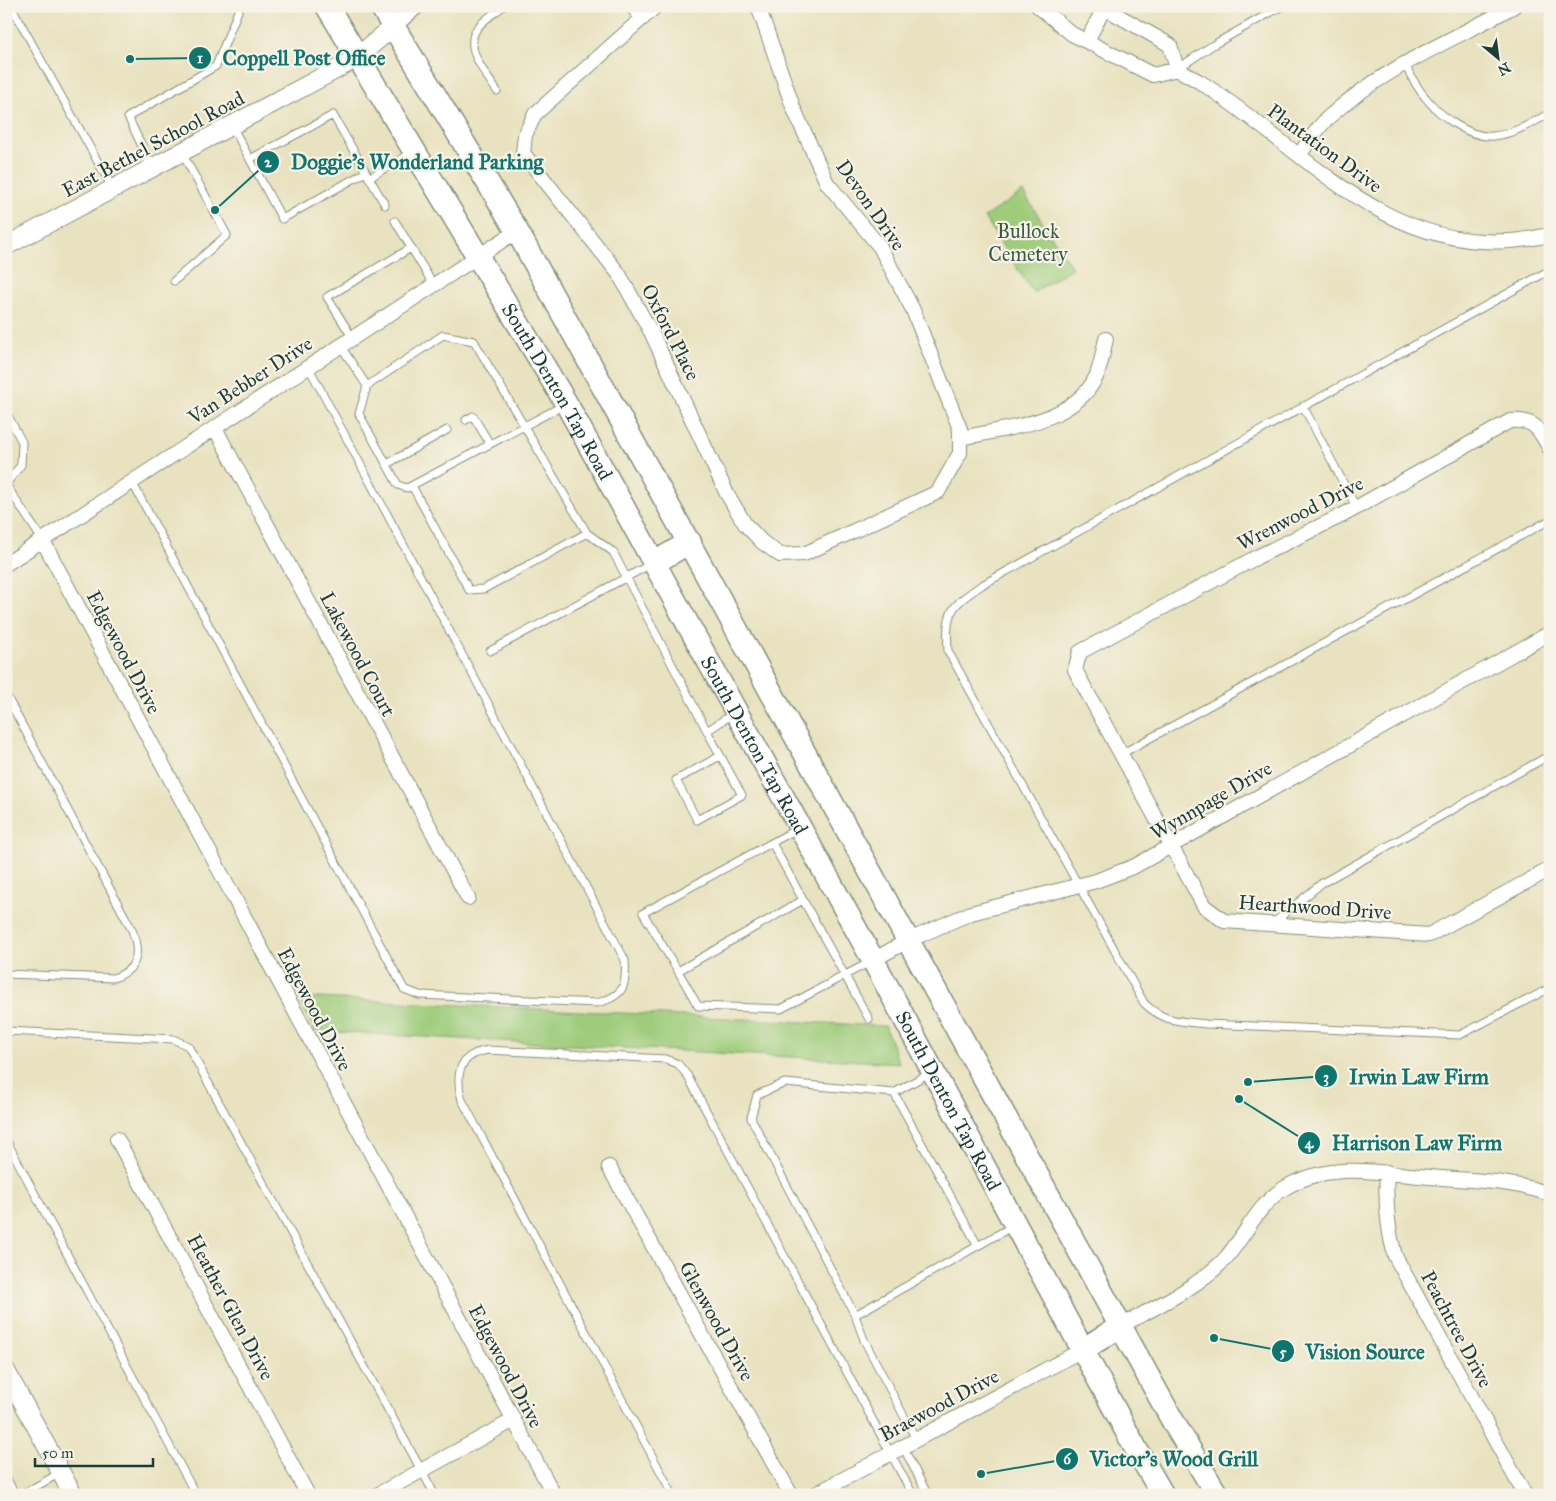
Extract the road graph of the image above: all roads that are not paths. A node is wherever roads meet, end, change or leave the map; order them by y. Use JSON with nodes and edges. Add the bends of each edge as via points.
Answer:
{"nodes":[{"id":1,"x":11,"y":6,"type":"edge"},
{"id":2,"x":240,"y":6,"type":"edge"},
{"id":3,"x":327,"y":6,"type":"edge"},
{"id":4,"x":381,"y":6,"type":"edge"},
{"id":5,"x":418,"y":6,"type":"edge"},
{"id":6,"x":503,"y":6,"type":"edge"},
{"id":7,"x":632,"y":6,"type":"edge"},
{"id":8,"x":656,"y":6,"type":"edge"},
{"id":9,"x":758,"y":6,"type":"edge"},
{"id":10,"x":1038,"y":6,"type":"edge"},
{"id":11,"x":1282,"y":6,"type":"edge"},
{"id":12,"x":1514,"y":6,"type":"edge"},
{"id":13,"x":1104,"y":7,"type":"edge"},
{"id":14,"x":642,"y":18,"type":"junction"},
{"id":15,"x":394,"y":27,"type":"junction"},
{"id":16,"x":1087,"y":41,"type":"junction"},
{"id":17,"x":356,"y":58,"type":"junction"},
{"id":18,"x":1405,"y":65,"type":"junction"},
{"id":19,"x":1176,"y":69,"type":"junction"},
{"id":20,"x":497,"y":92,"type":"dead end"},
{"id":21,"x":1550,"y":113,"type":"edge"},
{"id":22,"x":232,"y":126,"type":"junction"},
{"id":23,"x":182,"y":152,"type":"junction"},
{"id":24,"x":414,"y":152,"type":"junction"},
{"id":25,"x":1299,"y":154,"type":"junction"},
{"id":26,"x":250,"y":160,"type":"junction"},
{"id":27,"x":152,"y":168,"type":"junction"},
{"id":28,"x":368,"y":175,"type":"junction"},
{"id":29,"x":114,"y":189,"type":"junction"},
{"id":30,"x":385,"y":205,"type":"dead end"},
{"id":31,"x":395,"y":221,"type":"dead end"},
{"id":32,"x":517,"y":231,"type":"junction"},
{"id":33,"x":1550,"y":234,"type":"edge"},
{"id":34,"x":7,"y":243,"type":"edge"},
{"id":35,"x":411,"y":248,"type":"junction"},
{"id":36,"x":477,"y":255,"type":"junction"},
{"id":37,"x":1550,"y":270,"type":"edge"},
{"id":38,"x":174,"y":280,"type":"dead end"},
{"id":39,"x":433,"y":284,"type":"junction"},
{"id":40,"x":1106,"y":340,"type":"dead end"},
{"id":41,"x":346,"y":341,"type":"junction"},
{"id":42,"x":308,"y":366,"type":"junction"},
{"id":43,"x":367,"y":386,"type":"junction"},
{"id":44,"x":566,"y":403,"type":"junction"},
{"id":45,"x":1303,"y":406,"type":"junction"},
{"id":46,"x":6,"y":412,"type":"edge"},
{"id":47,"x":466,"y":420,"type":"dead end"},
{"id":48,"x":525,"y":425,"type":"junction"},
{"id":49,"x":214,"y":428,"type":"junction"},
{"id":50,"x":447,"y":430,"type":"dead end"},
{"id":51,"x":960,"y":438,"type":"junction"},
{"id":52,"x":490,"y":444,"type":"junction"},
{"id":53,"x":1550,"y":449,"type":"edge"},
{"id":54,"x":960,"y":453,"type":"joint"},
{"id":55,"x":387,"y":464,"type":"junction"},
{"id":56,"x":132,"y":482,"type":"junction"},
{"id":57,"x":6,"y":484,"type":"edge"},
{"id":58,"x":412,"y":486,"type":"junction"},
{"id":59,"x":1356,"y":507,"type":"junction"},
{"id":60,"x":1550,"y":520,"type":"edge"},
{"id":61,"x":587,"y":533,"type":"junction"},
{"id":62,"x":43,"y":541,"type":"junction"},
{"id":63,"x":690,"y":542,"type":"junction"},
{"id":64,"x":654,"y":563,"type":"junction"},
{"id":65,"x":6,"y":564,"type":"edge"},
{"id":66,"x":628,"y":578,"type":"junction"},
{"id":67,"x":1550,"y":633,"type":"edge"},
{"id":68,"x":490,"y":651,"type":"dead end"},
{"id":69,"x":1080,"y":652,"type":"joint"},
{"id":70,"x":6,"y":694,"type":"edge"},
{"id":71,"x":736,"y":712,"type":"junction"},
{"id":72,"x":707,"y":731,"type":"junction"},
{"id":73,"x":1120,"y":754,"type":"junction"},
{"id":74,"x":1550,"y":755,"type":"edge"},
{"id":75,"x":720,"y":756,"type":"junction"},
{"id":76,"x":800,"y":828,"type":"junction"},
{"id":77,"x":772,"y":843,"type":"junction"},
{"id":78,"x":1171,"y":847,"type":"junction"},
{"id":79,"x":1550,"y":869,"type":"edge"},
{"id":80,"x":1079,"y":886,"type":"junction"},
{"id":81,"x":468,"y":898,"type":"dead end"},
{"id":82,"x":803,"y":900,"type":"junction"},
{"id":83,"x":1270,"y":925,"type":"junction"},
{"id":84,"x":909,"y":940,"type":"junction"},
{"id":85,"x":873,"y":960,"type":"junction"},
{"id":86,"x":678,"y":971,"type":"junction"},
{"id":87,"x":6,"y":974,"type":"edge"},
{"id":88,"x":844,"y":974,"type":"junction"},
{"id":89,"x":1550,"y":988,"type":"edge"},
{"id":90,"x":870,"y":1020,"type":"dead end"},
{"id":91,"x":6,"y":1031,"type":"edge"},
{"id":92,"x":933,"y":1071,"type":"junction"},
{"id":93,"x":894,"y":1093,"type":"junction"},
{"id":94,"x":117,"y":1139,"type":"dead end"},
{"id":95,"x":6,"y":1140,"type":"edge"},
{"id":96,"x":609,"y":1167,"type":"dead end"},
{"id":97,"x":1386,"y":1172,"type":"junction"},
{"id":98,"x":1550,"y":1194,"type":"edge"},
{"id":99,"x":1015,"y":1225,"type":"junction"},
{"id":100,"x":978,"y":1246,"type":"junction"},
{"id":101,"x":855,"y":1315,"type":"junction"},
{"id":102,"x":1121,"y":1326,"type":"junction"},
{"id":103,"x":1082,"y":1350,"type":"junction"},
{"id":104,"x":6,"y":1371,"type":"edge"},
{"id":105,"x":512,"y":1422,"type":"junction"},
{"id":106,"x":916,"y":1439,"type":"junction"},
{"id":107,"x":897,"y":1450,"type":"junction"},
{"id":108,"x":422,"y":1471,"type":"junction"},
{"id":109,"x":61,"y":1473,"type":"junction"},
{"id":110,"x":6,"y":1477,"type":"edge"},
{"id":111,"x":16,"y":1495,"type":"edge"},
{"id":112,"x":21,"y":1495,"type":"edge"},
{"id":113,"x":72,"y":1495,"type":"edge"},
{"id":114,"x":196,"y":1495,"type":"edge"},
{"id":115,"x":308,"y":1495,"type":"edge"},
{"id":116,"x":377,"y":1495,"type":"edge"},
{"id":117,"x":434,"y":1495,"type":"edge"},
{"id":118,"x":554,"y":1495,"type":"edge"},
{"id":119,"x":673,"y":1495,"type":"edge"},
{"id":120,"x":791,"y":1495,"type":"edge"},
{"id":121,"x":814,"y":1495,"type":"edge"},
{"id":122,"x":913,"y":1495,"type":"edge"},
{"id":123,"x":928,"y":1495,"type":"edge"},
{"id":124,"x":1163,"y":1495,"type":"edge"},
{"id":125,"x":1217,"y":1495,"type":"edge"},
{"id":126,"x":1526,"y":1495,"type":"edge"}],
"edges":[{"from":1,"to":29,"type":"lane"},
{"from":2,"to":27,"type":"lane","via":[[216,66],[128,117]]},
{"from":3,"to":17,"type":"main road","name":"South Denton Tap Road"},
{"from":4,"to":15,"type":"main road","name":"South Denton Tap Road"},
{"from":5,"to":15,"type":"street"},
{"from":6,"to":20,"type":"lane","via":[[476,30],[473,41],[474,52]]},
{"from":7,"to":14,"type":"street"},
{"from":8,"to":14,"type":"street"},
{"from":9,"to":51,"type":"street","name":"Devon Drive","via":[[793,107],[827,183],[880,247],[913,310],[960,429]]},
{"from":10,"to":16,"type":"street","via":[[1072,34]]},
{"from":11,"to":19,"type":"lane"},
{"from":12,"to":18,"type":"street"},
{"from":13,"to":16,"type":"street"},
{"from":13,"to":19,"type":"street","via":[[1170,45]]},
{"from":14,"to":54,"type":"street","name":"Oxford Place","via":[[535,114],[525,135],[523,153],[619,274],[652,334],[727,494],[745,524],[780,555],[804,554],[938,492]]},
{"from":15,"to":17,"type":"street","name":"East Bethel School Road"},
{"from":15,"to":32,"type":"main road","name":"South Denton Tap Road"},
{"from":16,"to":19,"type":"street","via":[[1153,75]]},
{"from":17,"to":22,"type":"street","name":"East Bethel School Road"},
{"from":17,"to":24,"type":"main road","name":"South Denton Tap Road"},
{"from":18,"to":21,"type":"lane","via":[[1424,97],[1434,107],[1479,135],[1493,136],[1514,131]]},
{"from":18,"to":25,"type":"street","via":[[1329,117]]},
{"from":19,"to":25,"type":"street","name":"Plantation Drive","via":[[1213,90]]},
{"from":22,"to":23,"type":"street","name":"East Bethel School Road"},
{"from":22,"to":26,"type":"lane"},
{"from":23,"to":27,"type":"street","name":"East Bethel School Road"},
{"from":23,"to":38,"type":"lane","via":[[227,235]]},
{"from":24,"to":28,"type":"lane"},
{"from":24,"to":36,"type":"main road","name":"South Denton Tap Road"},
{"from":25,"to":33,"type":"street","name":"Plantation Drive","via":[[1353,196],[1414,228],[1482,241],[1510,241]]},
{"from":26,"to":28,"type":"lane","via":[[282,219]]},
{"from":26,"to":28,"type":"lane","via":[[334,115]]},
{"from":27,"to":29,"type":"street","name":"East Bethel School Road"},
{"from":28,"to":30,"type":"lane"},
{"from":29,"to":34,"type":"street","name":"East Bethel School Road"},
{"from":31,"to":35,"type":"lane"},
{"from":32,"to":36,"type":"street","name":"Van Bebber Drive"},
{"from":32,"to":63,"type":"main road","name":"South Denton Tap Road"},
{"from":35,"to":39,"type":"lane"},
{"from":35,"to":41,"type":"lane","via":[[327,297]]},
{"from":36,"to":39,"type":"street","name":"Van Bebber Drive"},
{"from":36,"to":44,"type":"main road","name":"South Denton Tap Road"},
{"from":37,"to":45,"type":"lane"},
{"from":39,"to":41,"type":"street","name":"Van Bebber Drive"},
{"from":40,"to":51,"type":"street","via":[[1096,378],[1072,406],[1030,424]]},
{"from":41,"to":42,"type":"street","name":"Van Bebber Drive"},
{"from":41,"to":43,"type":"lane"},
{"from":42,"to":49,"type":"street","name":"Van Bebber Drive"},
{"from":42,"to":56,"type":"lane","via":[[625,960],[626,980],[622,990],[609,1000],[597,1003],[419,995],[404,989]]},
{"from":43,"to":48,"type":"lane","via":[[443,335],[474,341]]},
{"from":43,"to":55,"type":"lane","via":[[359,414]]},
{"from":44,"to":48,"type":"lane"},
{"from":44,"to":64,"type":"main road","name":"South Denton Tap Road"},
{"from":45,"to":59,"type":"lane"},
{"from":45,"to":80,"type":"lane","via":[[982,585],[957,602],[949,616],[948,651]]},
{"from":46,"to":57,"type":"lane","via":[[22,442],[22,465]]},
{"from":47,"to":52,"type":"lane","via":[[473,416]]},
{"from":48,"to":52,"type":"lane"},
{"from":48,"to":61,"type":"lane"},
{"from":49,"to":56,"type":"street","name":"Van Bebber Drive"},
{"from":49,"to":81,"type":"street","name":"Lakewood Court"},
{"from":50,"to":55,"type":"lane"},
{"from":51,"to":54,"type":"street","name":"Devon Drive"},
{"from":52,"to":58,"type":"lane"},
{"from":53,"to":59,"type":"street","name":"Wrenwood Drive","via":[[1538,428],[1523,420],[1510,421]]},
{"from":55,"to":58,"type":"lane","via":[[398,485]]},
{"from":56,"to":62,"type":"street","name":"Van Bebber Drive"},
{"from":57,"to":62,"type":"lane"},
{"from":58,"to":61,"type":"lane","via":[[469,590],[484,589]]},
{"from":59,"to":69,"type":"street","name":"Wrenwood Drive"},
{"from":60,"to":73,"type":"lane"},
{"from":61,"to":66,"type":"lane","via":[[613,552]]},
{"from":62,"to":65,"type":"street","name":"Van Bebber Drive"},
{"from":62,"to":105,"type":"street","name":"Edgewood Drive"},
{"from":63,"to":64,"type":"main road"},
{"from":63,"to":84,"type":"main road","name":"South Denton Tap Road"},
{"from":64,"to":66,"type":"lane"},
{"from":64,"to":71,"type":"main road","name":"South Denton Tap Road"},
{"from":66,"to":68,"type":"lane"},
{"from":66,"to":72,"type":"lane"},
{"from":67,"to":78,"type":"street","name":"Wynnpage Drive"},
{"from":69,"to":73,"type":"street","name":"Hearthwood Drive","via":[[1074,670]]},
{"from":70,"to":87,"type":"lane","via":[[132,930],[137,945],[131,968],[124,975],[113,978]]},
{"from":71,"to":72,"type":"lane"},
{"from":71,"to":76,"type":"main road","name":"South Denton Tap Road"},
{"from":72,"to":75,"type":"lane"},
{"from":73,"to":78,"type":"street","name":"Hearthwood Drive"},
{"from":74,"to":83,"type":"lane","via":[[1322,883]]},
{"from":75,"to":75,"type":"lane","via":[[742,795],[697,820],[676,780]]},
{"from":76,"to":77,"type":"lane"},
{"from":76,"to":85,"type":"main road","name":"South Denton Tap Road"},
{"from":77,"to":82,"type":"lane"},
{"from":77,"to":86,"type":"lane","via":[[643,913]]},
{"from":78,"to":80,"type":"street","name":"Wynnpage Drive","via":[[1135,866]]},
{"from":78,"to":83,"type":"street","name":"Hearthwood Drive","via":[[1204,906],[1224,921]]},
{"from":79,"to":83,"type":"street","name":"Hearthwood Drive","via":[[1429,935]]},
{"from":80,"to":84,"type":"street","name":"Wynnpage Drive","via":[[971,913]]},
{"from":80,"to":89,"type":"lane","via":[[1144,1003],[1156,1014],[1173,1021],[1460,1035]]},
{"from":82,"to":86,"type":"lane"},
{"from":82,"to":88,"type":"lane"},
{"from":84,"to":85,"type":"street","name":"Wynnpage Drive"},
{"from":84,"to":102,"type":"main road","name":"South Denton Tap Road"},
{"from":85,"to":88,"type":"lane"},
{"from":85,"to":92,"type":"main road","name":"South Denton Tap Road"},
{"from":86,"to":88,"type":"lane","via":[[698,1006],[781,1009]]},
{"from":88,"to":90,"type":"lane"},
{"from":91,"to":108,"type":"lane","via":[[173,1039],[188,1046]]},
{"from":92,"to":93,"type":"lane"},
{"from":92,"to":99,"type":"main road","name":"South Denton Tap Road"},
{"from":93,"to":100,"type":"lane"},
{"from":93,"to":101,"type":"lane","via":[[785,1083],[757,1096],[750,1118]]},
{"from":94,"to":115,"type":"street","name":"Heather Glen Drive"},
{"from":95,"to":114,"type":"lane"},
{"from":96,"to":120,"type":"street","name":"Glenwood Drive"},
{"from":97,"to":98,"type":"street","via":[[1523,1185]]},
{"from":97,"to":102,"type":"street","via":[[1351,1170],[1315,1174],[1281,1190],[1267,1202],[1222,1262],[1191,1286]]},
{"from":97,"to":126,"type":"street","name":"Peachtree Drive","via":[[1385,1208],[1395,1256]]},
{"from":99,"to":100,"type":"lane"},
{"from":99,"to":103,"type":"main road","name":"South Denton Tap Road"},
{"from":100,"to":101,"type":"lane"},
{"from":101,"to":106,"type":"lane","via":[[864,1340]]},
{"from":102,"to":103,"type":"main road"},
{"from":102,"to":125,"type":"main road","name":"South Denton Tap Road"},
{"from":103,"to":106,"type":"street","name":"Braewood Drive"},
{"from":103,"to":124,"type":"main road","name":"South Denton Tap Road"},
{"from":104,"to":109,"type":"street"},
{"from":105,"to":108,"type":"street"},
{"from":105,"to":118,"type":"street","name":"Edgewood Drive"},
{"from":106,"to":107,"type":"street","name":"Braewood Drive"},
{"from":107,"to":119,"type":"lane","via":[[678,1064],[666,1059],[477,1052],[463,1063],[458,1073],[462,1100]]},
{"from":107,"to":121,"type":"street","name":"Braewood Drive"},
{"from":107,"to":122,"type":"lane"},
{"from":107,"to":123,"type":"lane"},
{"from":108,"to":116,"type":"street"},
{"from":108,"to":117,"type":"lane"},
{"from":109,"to":112,"type":"lane"},
{"from":109,"to":113,"type":"street"},
{"from":110,"to":111,"type":"lane"}]}
